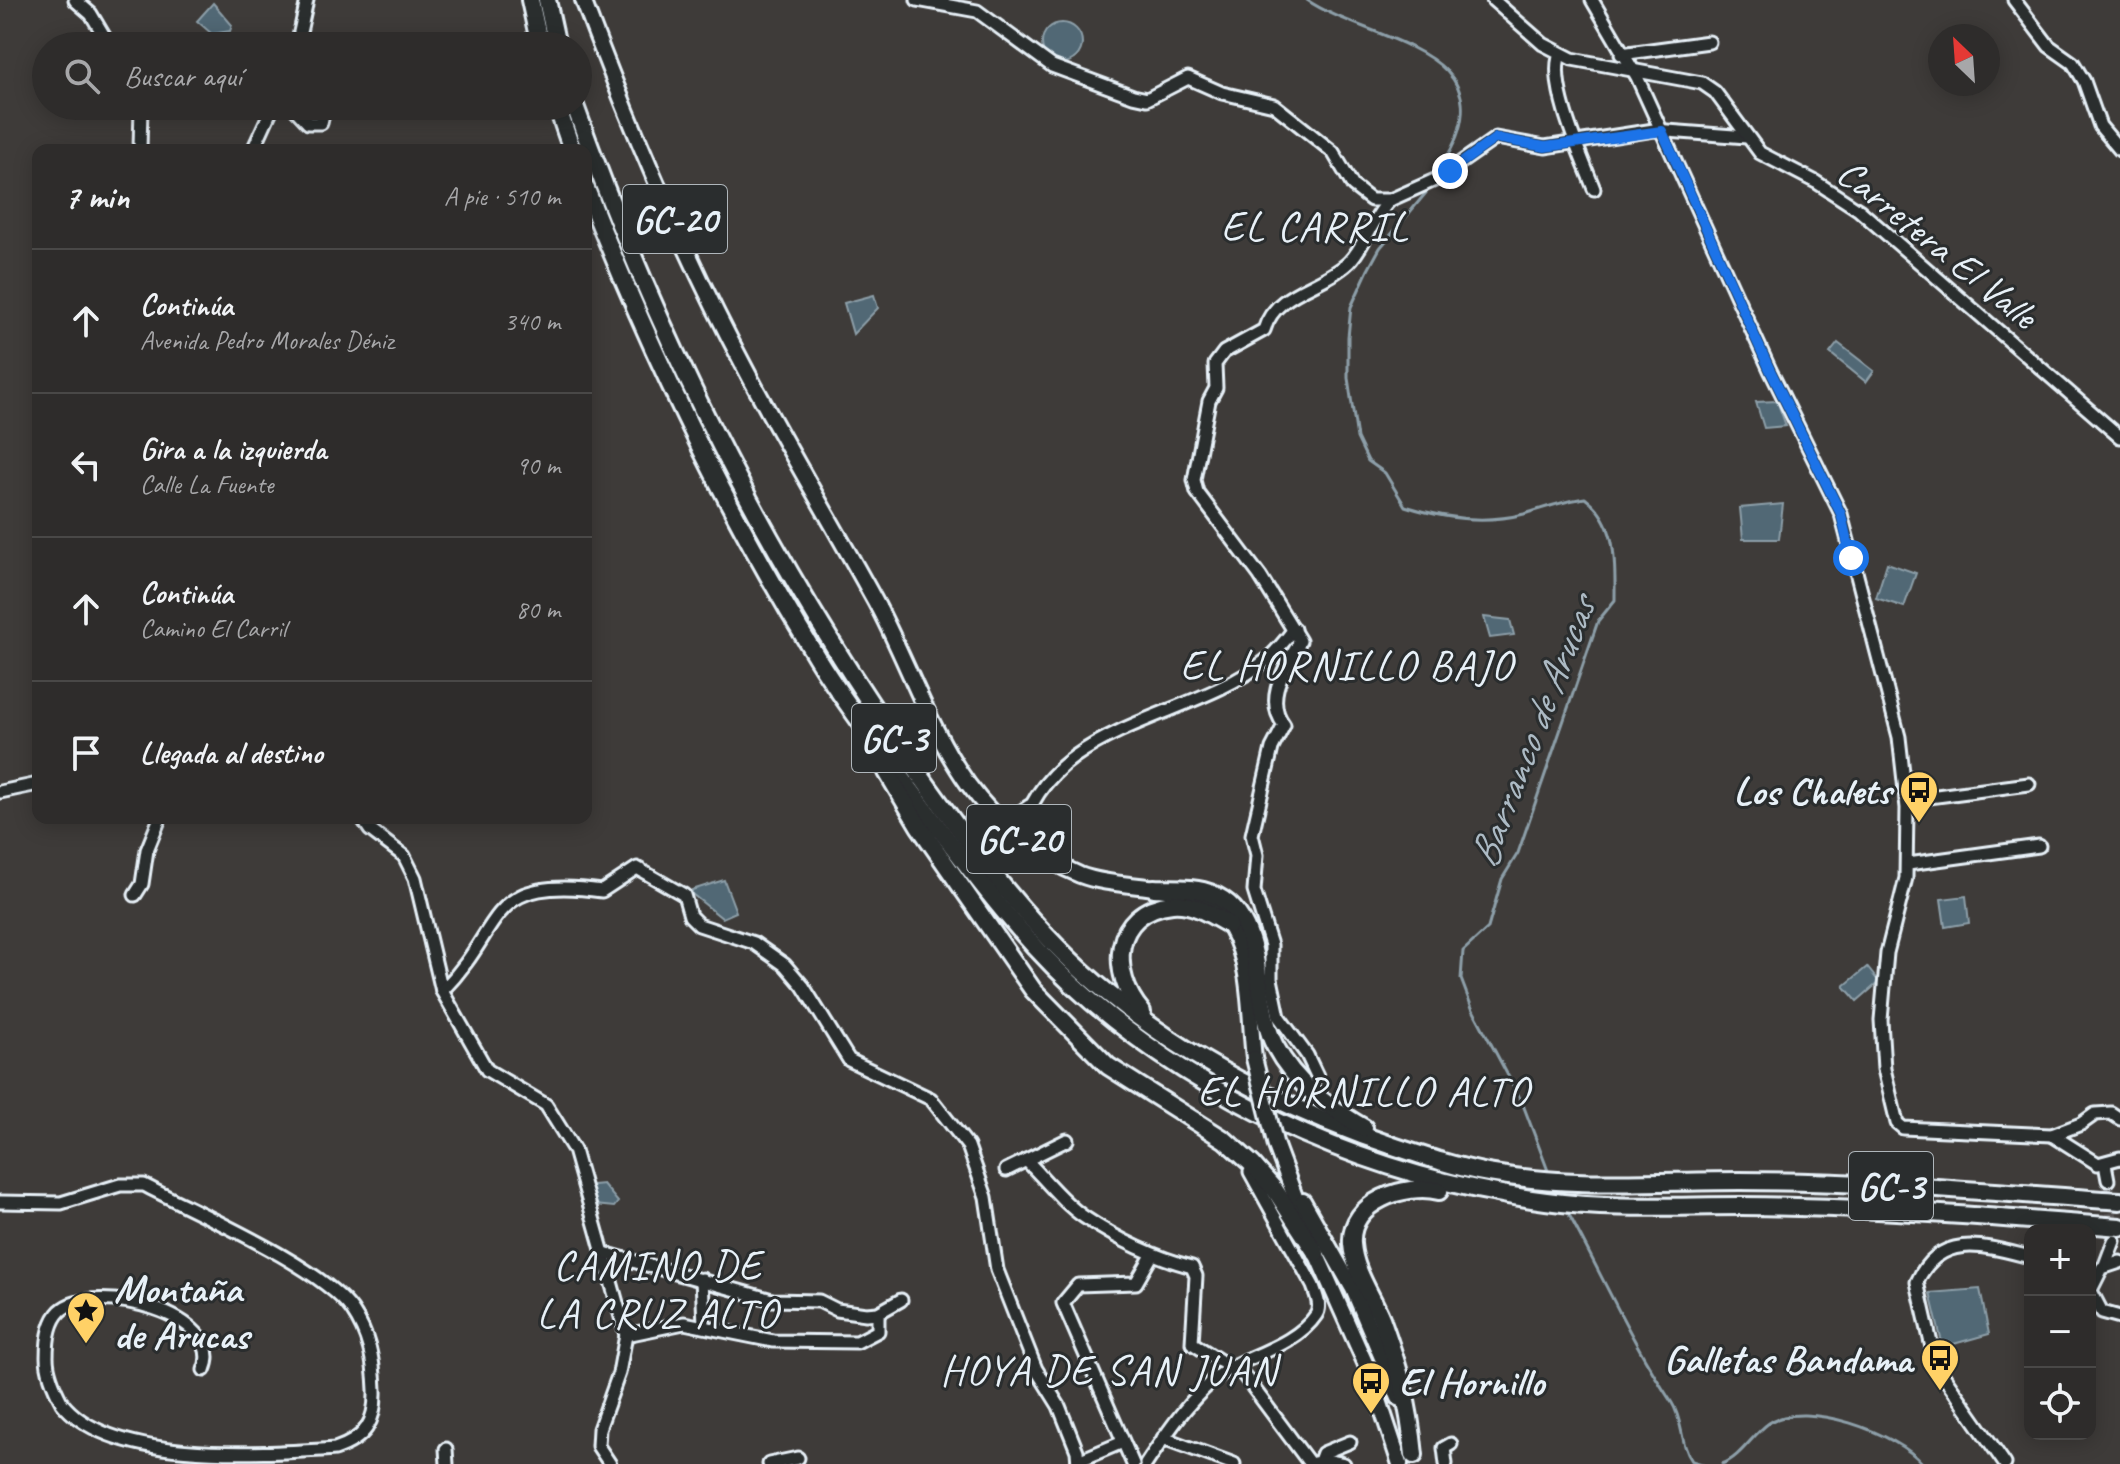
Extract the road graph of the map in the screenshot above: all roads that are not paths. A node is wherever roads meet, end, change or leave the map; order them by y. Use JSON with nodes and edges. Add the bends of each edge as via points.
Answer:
{"nodes":[{"id":1,"x":75,"y":0,"type":"edge"},
{"id":2,"x":307,"y":0,"type":"edge"},
{"id":3,"x":530,"y":0,"type":"edge"},
{"id":4,"x":547,"y":0,"type":"edge"},
{"id":5,"x":583,"y":0,"type":"edge"},
{"id":6,"x":917,"y":0,"type":"edge"},
{"id":7,"x":1493,"y":0,"type":"edge"},
{"id":8,"x":1592,"y":0,"type":"edge"},
{"id":9,"x":2014,"y":0,"type":"edge"},
{"id":10,"x":102,"y":32,"type":"edge"},
{"id":11,"x":300,"y":32,"type":"edge"},
{"id":12,"x":537,"y":32,"type":"edge"},
{"id":13,"x":554,"y":32,"type":"edge"},
{"id":14,"x":1709,"y":42,"type":"dead end"},
{"id":15,"x":1560,"y":54,"type":"junction"},
{"id":16,"x":1621,"y":54,"type":"junction"},
{"id":17,"x":1631,"y":69,"type":"junction"},
{"id":18,"x":1655,"y":74,"type":"junction"},
{"id":19,"x":1644,"y":93,"type":"junction"},
{"id":20,"x":141,"y":120,"type":"edge"},
{"id":21,"x":267,"y":120,"type":"edge"},
{"id":22,"x":305,"y":120,"type":"edge"},
{"id":23,"x":322,"y":120,"type":"edge"},
{"id":24,"x":562,"y":120,"type":"edge"},
{"id":25,"x":580,"y":120,"type":"edge"},
{"id":26,"x":1662,"y":131,"type":"junction"},
{"id":27,"x":1747,"y":137,"type":"junction"},
{"id":28,"x":1575,"y":141,"type":"junction"},
{"id":29,"x":140,"y":144,"type":"edge"},
{"id":30,"x":256,"y":144,"type":"edge"},
{"id":31,"x":570,"y":144,"type":"edge"},
{"id":32,"x":590,"y":144,"type":"edge"},
{"id":33,"x":592,"y":150,"type":"edge"},
{"id":34,"x":2120,"y":150,"type":"edge"},
{"id":35,"x":1594,"y":189,"type":"dead end"},
{"id":36,"x":1390,"y":200,"type":"junction"},
{"id":37,"x":592,"y":204,"type":"edge"},
{"id":38,"x":2120,"y":437,"type":"edge"},
{"id":39,"x":1294,"y":629,"type":"junction"},
{"id":40,"x":839,"y":691,"type":"junction"},
{"id":41,"x":2029,"y":784,"type":"dead end"},
{"id":42,"x":32,"y":785,"type":"edge"},
{"id":43,"x":0,"y":792,"type":"edge"},
{"id":44,"x":1906,"y":800,"type":"junction"},
{"id":45,"x":1030,"y":805,"type":"junction"},
{"id":46,"x":997,"y":819,"type":"junction"},
{"id":47,"x":158,"y":824,"type":"edge"},
{"id":48,"x":366,"y":824,"type":"edge"},
{"id":49,"x":1020,"y":839,"type":"junction"},
{"id":50,"x":2039,"y":846,"type":"dead end"},
{"id":51,"x":1908,"y":864,"type":"junction"},
{"id":52,"x":1154,"y":888,"type":"junction"},
{"id":53,"x":135,"y":895,"type":"dead end"},
{"id":54,"x":1229,"y":925,"type":"junction"},
{"id":55,"x":442,"y":991,"type":"junction"},
{"id":56,"x":1159,"y":1031,"type":"junction"},
{"id":57,"x":1317,"y":1076,"type":"dead end"},
{"id":58,"x":2120,"y":1119,"type":"edge"},
{"id":59,"x":2081,"y":1124,"type":"junction"},
{"id":60,"x":2052,"y":1135,"type":"junction"},
{"id":61,"x":1067,"y":1140,"type":"dead end"},
{"id":62,"x":1389,"y":1144,"type":"junction"},
{"id":63,"x":1234,"y":1148,"type":"junction"},
{"id":64,"x":2080,"y":1151,"type":"junction"},
{"id":65,"x":2120,"y":1158,"type":"edge"},
{"id":66,"x":1026,"y":1160,"type":"junction"},
{"id":67,"x":2105,"y":1164,"type":"junction"},
{"id":68,"x":1006,"y":1170,"type":"dead end"},
{"id":69,"x":2108,"y":1180,"type":"tunnel mouth"},
{"id":70,"x":1290,"y":1181,"type":"junction"},
{"id":71,"x":1449,"y":1188,"type":"junction"},
{"id":72,"x":2120,"y":1201,"type":"edge"},
{"id":73,"x":0,"y":1202,"type":"edge"},
{"id":74,"x":2120,"y":1227,"type":"edge"},
{"id":75,"x":604,"y":1253,"type":"junction"},
{"id":76,"x":1316,"y":1253,"type":"junction"},
{"id":77,"x":2120,"y":1255,"type":"edge"},
{"id":78,"x":2024,"y":1256,"type":"edge"},
{"id":79,"x":1151,"y":1257,"type":"junction"},
{"id":80,"x":2120,"y":1262,"type":"edge"},
{"id":81,"x":2099,"y":1268,"type":"edge"},
{"id":82,"x":702,"y":1279,"type":"junction"},
{"id":83,"x":2092,"y":1296,"type":"edge"},
{"id":84,"x":901,"y":1300,"type":"dead end"},
{"id":85,"x":878,"y":1313,"type":"junction"},
{"id":86,"x":2117,"y":1318,"type":"edge"},
{"id":87,"x":704,"y":1324,"type":"junction"},
{"id":88,"x":626,"y":1335,"type":"junction"},
{"id":89,"x":1234,"y":1367,"type":"junction"},
{"id":90,"x":204,"y":1370,"type":"dead end"},
{"id":91,"x":1163,"y":1438,"type":"junction"},
{"id":92,"x":1123,"y":1442,"type":"junction"},
{"id":93,"x":1350,"y":1442,"type":"dead end"},
{"id":94,"x":1451,"y":1444,"type":"dead end"},
{"id":95,"x":446,"y":1449,"type":"dead end"},
{"id":96,"x":798,"y":1458,"type":"dead end"},
{"id":97,"x":1410,"y":1461,"type":"edge"},
{"id":98,"x":1078,"y":1463,"type":"edge"},
{"id":99,"x":1314,"y":1463,"type":"edge"},
{"id":100,"x":447,"y":1464,"type":"edge"},
{"id":101,"x":610,"y":1464,"type":"edge"},
{"id":102,"x":769,"y":1464,"type":"edge"},
{"id":103,"x":1133,"y":1464,"type":"edge"},
{"id":104,"x":1146,"y":1464,"type":"edge"},
{"id":105,"x":1234,"y":1464,"type":"edge"},
{"id":106,"x":1344,"y":1464,"type":"edge"},
{"id":107,"x":1446,"y":1464,"type":"edge"},
{"id":108,"x":2005,"y":1464,"type":"edge"}],
"edges":[{"from":1,"to":10,"type":"street"},
{"from":2,"to":11,"type":"street"},
{"from":3,"to":12,"type":"highway"},
{"from":4,"to":13,"type":"highway"},
{"from":5,"to":46,"type":"main road","number":"GC-20","via":[[668,204],[744,367],[898,643],[946,746]]},
{"from":6,"to":36,"type":"street","via":[[977,11],[1052,66],[1133,96],[1147,99],[1188,78],[1222,93],[1274,105],[1333,152],[1361,195]]},
{"from":7,"to":15,"type":"street"},
{"from":8,"to":16,"type":"street"},
{"from":9,"to":34,"type":"street","via":[[2049,46],[2073,63],[2100,126]]},
{"from":14,"to":16,"type":"street"},
{"from":15,"to":17,"type":"street","name":"Carretera El Valle"},
{"from":15,"to":28,"type":"street","via":[[1556,65]]},
{"from":16,"to":17,"type":"street"},
{"from":17,"to":18,"type":"street","name":"Carretera El Valle"},
{"from":17,"to":19,"type":"street"},
{"from":18,"to":19,"type":"street"},
{"from":18,"to":27,"type":"street","name":"Carretera El Valle","via":[[1702,83],[1715,92]]},
{"from":19,"to":26,"type":"street"},
{"from":20,"to":29,"type":"street"},
{"from":21,"to":30,"type":"street"},
{"from":22,"to":23,"type":"street"},
{"from":24,"to":31,"type":"highway"},
{"from":25,"to":32,"type":"highway","number":"GC-3"},
{"from":26,"to":27,"type":"street"},
{"from":26,"to":28,"type":"street"},
{"from":26,"to":44,"type":"street","via":[[1841,514],[1899,737]]},
{"from":27,"to":38,"type":"street","name":"Carretera El Valle","via":[[1760,153],[1859,210]]},
{"from":28,"to":35,"type":"street"},
{"from":28,"to":36,"type":"street","via":[[1545,147],[1496,138],[1437,179]]},
{"from":33,"to":56,"type":"highway","number":"GC-3","via":[[646,290],[728,463],[831,643],[947,814],[1021,907],[1105,992]]},
{"from":36,"to":39,"type":"street","via":[[1349,261],[1280,304],[1264,330],[1224,352],[1215,364],[1216,388],[1194,480],[1197,492]]},
{"from":37,"to":40,"type":"highway","number":"GC-3","via":[[712,471]]},
{"from":39,"to":45,"type":"street","via":[[1264,662],[1242,675],[1113,732],[1089,748]]},
{"from":39,"to":57,"type":"street","via":[[1300,641],[1283,670],[1274,702],[1284,725],[1272,748],[1252,835],[1257,855],[1254,891],[1271,945],[1279,1017]]},
{"from":40,"to":63,"type":"highway","via":[[919,826],[1033,990],[1108,1066]]},
{"from":40,"to":71,"type":"highway","number":"GC-3","via":[[1036,951],[1093,1003],[1170,1062],[1286,1127]]},
{"from":41,"to":44,"type":"street"},
{"from":42,"to":43,"type":"street"},
{"from":44,"to":51,"type":"street"},
{"from":45,"to":46,"type":"street"},
{"from":45,"to":49,"type":"street"},
{"from":46,"to":49,"type":"main road","number":"GC-20"},
{"from":47,"to":53,"type":"street"},
{"from":48,"to":55,"type":"street","via":[[404,856],[415,878]]},
{"from":49,"to":52,"type":"main road","number":"GC-20","via":[[1081,875]]},
{"from":50,"to":51,"type":"street"},
{"from":51,"to":60,"type":"street","via":[[1887,953],[1881,1020],[1894,1114],[1903,1128]]},
{"from":52,"to":54,"type":"main road","number":"GC-20","via":[[1210,905]]},
{"from":52,"to":62,"type":"highway","via":[[1201,890],[1236,912],[1251,943],[1266,1024],[1284,1060],[1315,1096]]},
{"from":54,"to":56,"type":"highway","via":[[1205,911],[1174,904],[1147,912],[1127,932],[1119,959],[1124,987]]},
{"from":54,"to":70,"type":"main road","bridge":true,"via":[[1244,966],[1254,1058]]},
{"from":55,"to":75,"type":"street","via":[[487,1070],[546,1105],[557,1121],[574,1150]]},
{"from":55,"to":98,"type":"street","via":[[513,899],[528,890],[602,891],[637,868],[684,895],[690,916],[699,925],[754,943],[785,965],[849,1060],[931,1099],[968,1146],[986,1197],[997,1270],[1036,1369],[1059,1406]]},
{"from":56,"to":62,"type":"highway","number":"GC-3","via":[[1212,1067],[1290,1107]]},
{"from":58,"to":59,"type":"street","via":[[2103,1112]]},
{"from":59,"to":60,"type":"street"},
{"from":59,"to":64,"type":"street"},
{"from":60,"to":64,"type":"street"},
{"from":61,"to":66,"type":"street"},
{"from":62,"to":72,"type":"highway","number":"GC-3","via":[[1442,1162],[1598,1185],[1741,1181]]},
{"from":63,"to":76,"type":"highway","via":[[1275,1190]]},
{"from":63,"to":89,"type":"street","via":[[1260,1186],[1319,1306],[1299,1333]]},
{"from":64,"to":67,"type":"street"},
{"from":65,"to":67,"type":"street"},
{"from":66,"to":68,"type":"street"},
{"from":66,"to":79,"type":"street","via":[[1083,1216]]},
{"from":67,"to":69,"type":"street"},
{"from":70,"to":76,"type":"main road"},
{"from":70,"to":97,"type":"main road","via":[[1359,1301],[1401,1401]]},
{"from":71,"to":74,"type":"highway","number":"GC-3","via":[[1545,1201],[1943,1214]]},
{"from":71,"to":97,"type":"highway","via":[[1396,1190],[1361,1218],[1351,1240],[1409,1400]]},
{"from":73,"to":90,"type":"street","via":[[61,1203],[120,1185],[144,1185],[277,1255],[322,1281],[351,1309],[374,1361],[376,1411],[367,1430],[335,1449],[203,1457],[133,1453],[99,1440],[72,1419],[55,1390],[47,1359],[50,1328],[60,1311],[81,1302],[148,1305],[193,1329],[205,1343],[209,1358]]},
{"from":75,"to":82,"type":"street"},
{"from":75,"to":88,"type":"street"},
{"from":76,"to":97,"type":"main road"},
{"from":77,"to":81,"type":"street","via":[[2114,1241]]},
{"from":78,"to":108,"type":"street","via":[[1959,1245],[1936,1253],[1917,1282],[1936,1365]]},
{"from":79,"to":89,"type":"street","via":[[1192,1267],[1192,1343]]},
{"from":79,"to":92,"type":"street","via":[[1136,1283],[1078,1285],[1063,1303]]},
{"from":80,"to":81,"type":"street"},
{"from":82,"to":85,"type":"street","via":[[772,1300],[819,1301],[837,1310]]},
{"from":82,"to":87,"type":"street"},
{"from":83,"to":86,"type":"street","via":[[2096,1306]]},
{"from":84,"to":85,"type":"street"},
{"from":85,"to":87,"type":"street","via":[[878,1331],[857,1342],[773,1341]]},
{"from":87,"to":88,"type":"street"},
{"from":88,"to":101,"type":"street","via":[[599,1429],[598,1446]]},
{"from":89,"to":91,"type":"street","via":[[1197,1398]]},
{"from":89,"to":99,"type":"street"},
{"from":91,"to":104,"type":"street"},
{"from":91,"to":105,"type":"street"},
{"from":92,"to":98,"type":"street"},
{"from":92,"to":103,"type":"street"},
{"from":93,"to":99,"type":"street","via":[[1323,1453]]},
{"from":94,"to":107,"type":"street","via":[[1444,1448]]},
{"from":95,"to":100,"type":"street"},
{"from":96,"to":102,"type":"street"},
{"from":99,"to":106,"type":"street"}]}
